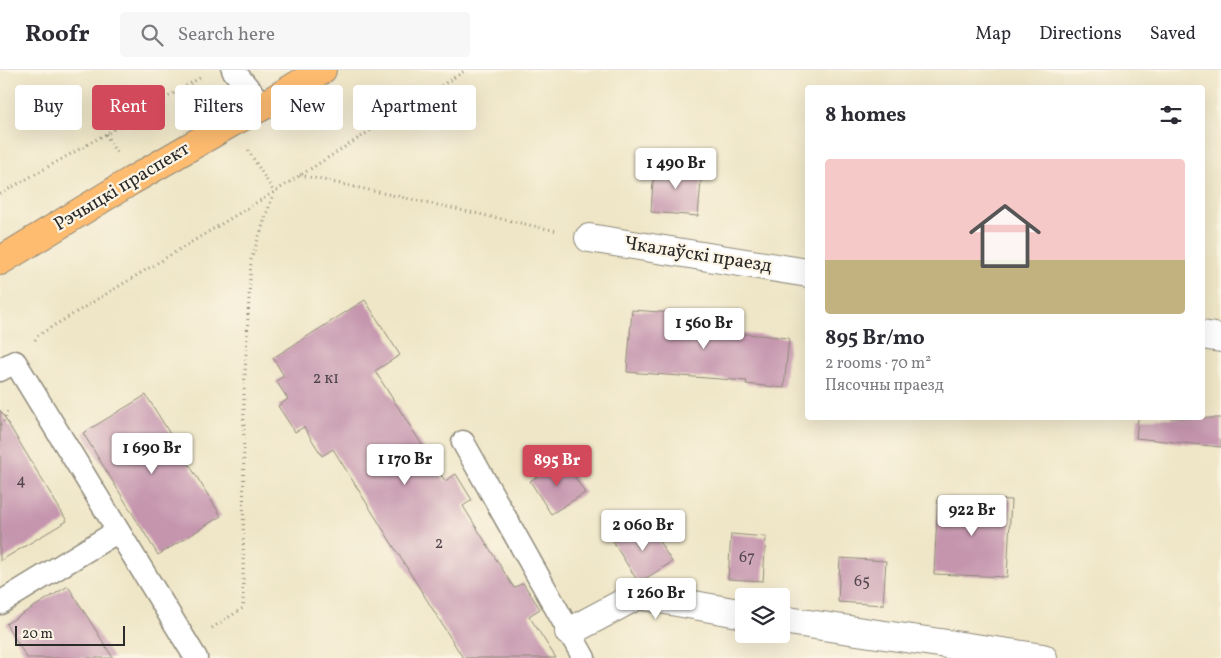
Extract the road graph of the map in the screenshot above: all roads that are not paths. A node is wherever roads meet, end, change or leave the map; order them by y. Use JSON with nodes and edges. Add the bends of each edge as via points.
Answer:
{"nodes":[{"id":1,"x":233,"y":70,"type":"edge"},
{"id":2,"x":322,"y":70,"type":"edge"},
{"id":3,"x":263,"y":106,"type":"junction"},
{"id":4,"x":589,"y":238,"type":"road end"},
{"id":5,"x":0,"y":260,"type":"edge"},
{"id":6,"x":805,"y":272,"type":"edge"},
{"id":7,"x":1205,"y":335,"type":"edge"},
{"id":8,"x":1221,"y":338,"type":"edge"},
{"id":9,"x":11,"y":372,"type":"edge"},
{"id":10,"x":463,"y":442,"type":"dead end"},
{"id":11,"x":118,"y":531,"type":"junction"},
{"id":12,"x":0,"y":603,"type":"edge"},
{"id":13,"x":735,"y":612,"type":"edge"},
{"id":14,"x":790,"y":621,"type":"edge"},
{"id":15,"x":569,"y":632,"type":"junction"},
{"id":16,"x":192,"y":651,"type":"edge"},
{"id":17,"x":584,"y":658,"type":"edge"},
{"id":18,"x":1043,"y":658,"type":"edge"}],
"edges":[{"from":1,"to":3,"type":"lane"},
{"from":2,"to":3,"type":"main road","name":"Рэчыцкі праспект"},
{"from":3,"to":5,"type":"main road","name":"Рэчыцкі праспект"},
{"from":4,"to":6,"type":"street","name":"Чкалаўскі праезд"},
{"from":7,"to":8,"type":"street"},
{"from":9,"to":11,"type":"lane"},
{"from":10,"to":15,"type":"lane"},
{"from":11,"to":12,"type":"lane"},
{"from":11,"to":16,"type":"lane"},
{"from":13,"to":15,"type":"street","via":[[638,596]]},
{"from":14,"to":18,"type":"street"},
{"from":15,"to":17,"type":"lane"}]}
